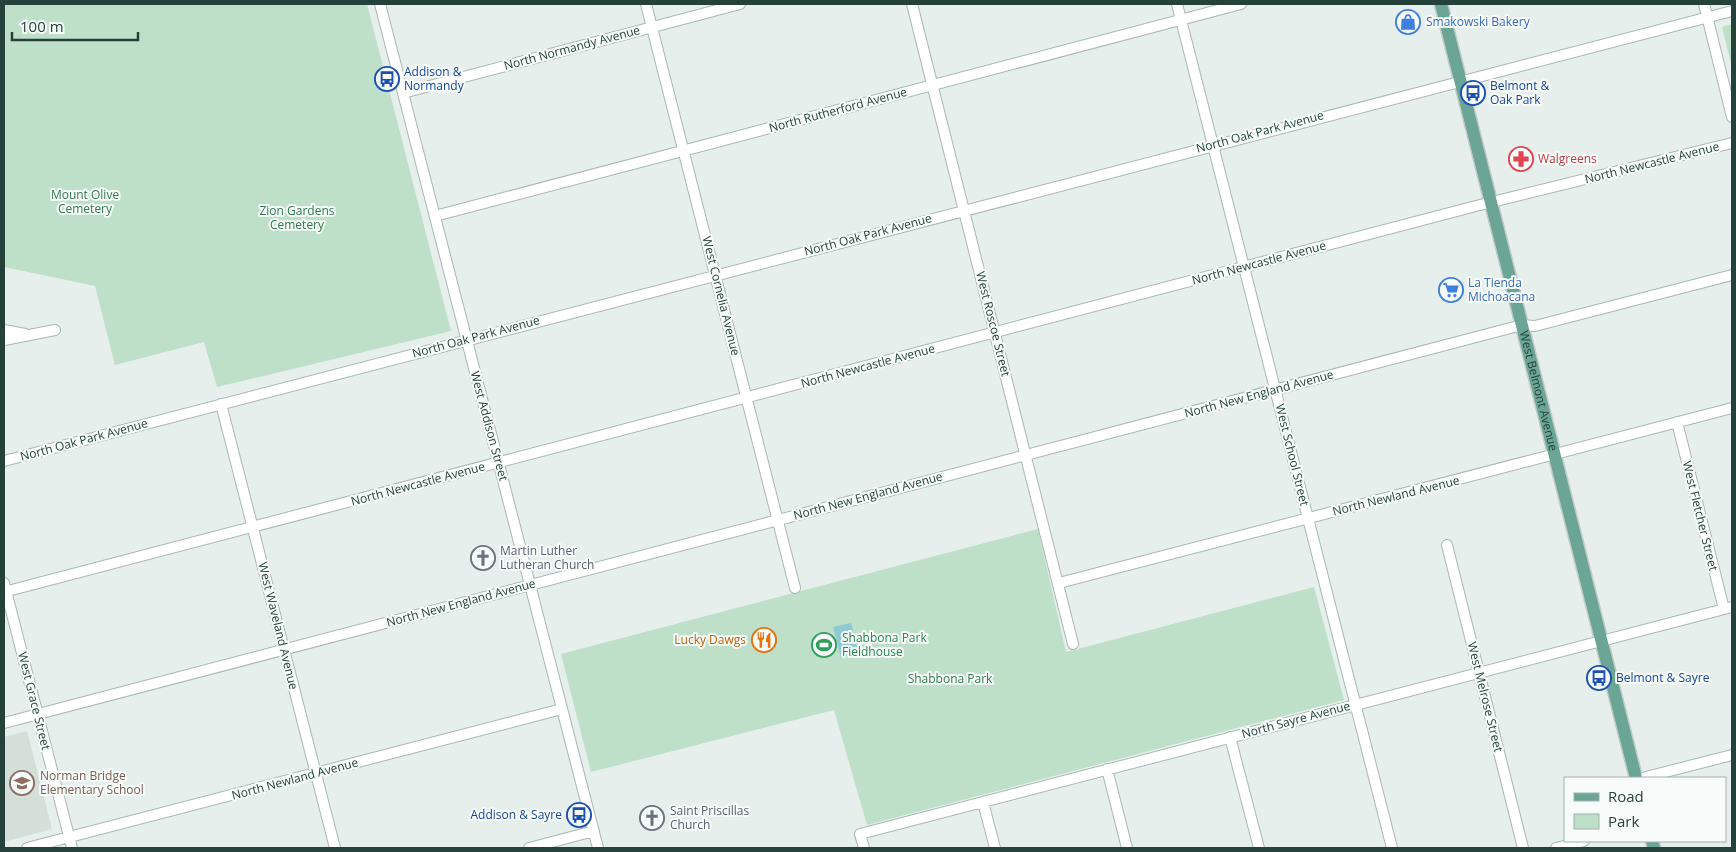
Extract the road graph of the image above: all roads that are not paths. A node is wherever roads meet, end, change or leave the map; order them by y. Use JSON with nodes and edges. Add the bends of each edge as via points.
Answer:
{"nodes":[{"id":1,"x":380,"y":4,"type":"edge"},
{"id":2,"x":646,"y":4,"type":"edge"},
{"id":3,"x":740,"y":4,"type":"edge"},
{"id":4,"x":912,"y":4,"type":"edge"},
{"id":5,"x":1177,"y":4,"type":"edge"},
{"id":6,"x":1241,"y":4,"type":"edge"},
{"id":7,"x":1441,"y":4,"type":"edge"},
{"id":8,"x":1704,"y":4,"type":"edge"},
{"id":9,"x":1732,"y":10,"type":"edge"},
{"id":10,"x":1707,"y":17,"type":"junction"},
{"id":11,"x":1181,"y":20,"type":"junction"},
{"id":12,"x":652,"y":27,"type":"junction"},
{"id":13,"x":1460,"y":80,"type":"junction"},
{"id":14,"x":933,"y":85,"type":"junction"},
{"id":15,"x":403,"y":93,"type":"junction"},
{"id":16,"x":1732,"y":117,"type":"edge"},
{"id":17,"x":1732,"y":143,"type":"edge"},
{"id":18,"x":1213,"y":144,"type":"junction"},
{"id":19,"x":684,"y":150,"type":"junction"},
{"id":20,"x":1491,"y":204,"type":"junction"},
{"id":21,"x":965,"y":209,"type":"junction"},
{"id":22,"x":434,"y":216,"type":"junction"},
{"id":23,"x":1244,"y":267,"type":"junction"},
{"id":24,"x":716,"y":274,"type":"junction"},
{"id":25,"x":1732,"y":275,"type":"edge"},
{"id":26,"x":1522,"y":325,"type":"junction"},
{"id":27,"x":4,"y":330,"type":"edge"},
{"id":28,"x":55,"y":330,"type":"dead end"},
{"id":29,"x":996,"y":332,"type":"junction"},
{"id":30,"x":28,"y":334,"type":"junction"},
{"id":31,"x":467,"y":339,"type":"junction"},
{"id":32,"x":4,"y":340,"type":"edge"},
{"id":33,"x":1275,"y":390,"type":"junction"},
{"id":34,"x":747,"y":398,"type":"junction"},
{"id":35,"x":221,"y":404,"type":"junction"},
{"id":36,"x":1732,"y":408,"type":"edge"},
{"id":37,"x":1677,"y":422,"type":"junction"},
{"id":38,"x":1026,"y":455,"type":"junction"},
{"id":39,"x":1555,"y":455,"type":"junction"},
{"id":40,"x":4,"y":461,"type":"edge"},
{"id":41,"x":499,"y":463,"type":"junction"},
{"id":42,"x":1308,"y":519,"type":"junction"},
{"id":43,"x":778,"y":520,"type":"junction"},
{"id":44,"x":252,"y":527,"type":"junction"},
{"id":45,"x":1447,"y":545,"type":"dead end"},
{"id":46,"x":1059,"y":583,"type":"junction"},
{"id":47,"x":530,"y":584,"type":"junction"},
{"id":48,"x":795,"y":588,"type":"dead end"},
{"id":49,"x":4,"y":589,"type":"edge"},
{"id":50,"x":1728,"y":608,"type":"edge"},
{"id":51,"x":1601,"y":640,"type":"junction"},
{"id":52,"x":1073,"y":644,"type":"dead end"},
{"id":53,"x":284,"y":649,"type":"junction"},
{"id":54,"x":1479,"y":672,"type":"junction"},
{"id":55,"x":1355,"y":704,"type":"junction"},
{"id":56,"x":562,"y":709,"type":"junction"},
{"id":57,"x":38,"y":714,"type":"junction"},
{"id":58,"x":4,"y":723,"type":"edge"},
{"id":59,"x":1230,"y":737,"type":"junction"},
{"id":60,"x":1732,"y":755,"type":"edge"},
{"id":61,"x":1106,"y":769,"type":"junction"},
{"id":62,"x":316,"y":773,"type":"junction"},
{"id":63,"x":1636,"y":777,"type":"edge"},
{"id":64,"x":1646,"y":777,"type":"edge"},
{"id":65,"x":983,"y":802,"type":"junction"},
{"id":66,"x":594,"y":831,"type":"junction"},
{"id":67,"x":69,"y":837,"type":"junction"},
{"id":68,"x":1580,"y":842,"type":"edge"},
{"id":69,"x":27,"y":848,"type":"edge"},
{"id":70,"x":72,"y":848,"type":"edge"},
{"id":71,"x":335,"y":848,"type":"edge"},
{"id":72,"x":529,"y":848,"type":"edge"},
{"id":73,"x":598,"y":848,"type":"edge"},
{"id":74,"x":864,"y":848,"type":"edge"},
{"id":75,"x":995,"y":848,"type":"edge"},
{"id":76,"x":1127,"y":848,"type":"edge"},
{"id":77,"x":1258,"y":848,"type":"edge"},
{"id":78,"x":1392,"y":848,"type":"edge"},
{"id":79,"x":1523,"y":848,"type":"edge"},
{"id":80,"x":1556,"y":848,"type":"edge"}],
"edges":[{"from":1,"to":15,"type":"street","name":"West Addison Street"},
{"from":2,"to":12,"type":"street","name":"West Cornelia Avenue"},
{"from":3,"to":12,"type":"street","name":"North Normandy Avenue"},
{"from":4,"to":14,"type":"street","name":"West Roscoe Street"},
{"from":5,"to":11,"type":"street","name":"West School Street"},
{"from":6,"to":11,"type":"street","name":"North Rutherford Avenue"},
{"from":7,"to":13,"type":"main road","name":"West Belmont Avenue"},
{"from":8,"to":10,"type":"street"},
{"from":9,"to":10,"type":"street","name":"North Oak Park Avenue"},
{"from":10,"to":13,"type":"street","name":"North Oak Park Avenue"},
{"from":10,"to":16,"type":"street"},
{"from":11,"to":14,"type":"street","name":"North Rutherford Avenue"},
{"from":11,"to":18,"type":"street","name":"West School Street"},
{"from":12,"to":15,"type":"street","name":"North Normandy Avenue"},
{"from":12,"to":19,"type":"street","name":"West Cornelia Avenue"},
{"from":13,"to":18,"type":"street","name":"North Oak Park Avenue"},
{"from":13,"to":20,"type":"main road","name":"West Belmont Avenue"},
{"from":14,"to":19,"type":"street","name":"North Rutherford Avenue"},
{"from":14,"to":21,"type":"street","name":"West Roscoe Street"},
{"from":15,"to":22,"type":"street","name":"West Addison Street"},
{"from":17,"to":20,"type":"street","name":"North Newcastle Avenue"},
{"from":18,"to":21,"type":"street","name":"North Oak Park Avenue"},
{"from":18,"to":23,"type":"street","name":"West School Street"},
{"from":19,"to":22,"type":"street","name":"North Rutherford Avenue"},
{"from":19,"to":24,"type":"street","name":"West Cornelia Avenue"},
{"from":20,"to":23,"type":"street","name":"North Newcastle Avenue"},
{"from":20,"to":26,"type":"main road","name":"West Belmont Avenue"},
{"from":21,"to":24,"type":"street","name":"North Oak Park Avenue"},
{"from":21,"to":29,"type":"street","name":"West Roscoe Street"},
{"from":22,"to":31,"type":"street","name":"West Addison Street"},
{"from":23,"to":29,"type":"street","name":"North Newcastle Avenue"},
{"from":23,"to":33,"type":"street","name":"West School Street"},
{"from":24,"to":31,"type":"street","name":"North Oak Park Avenue"},
{"from":24,"to":34,"type":"street","name":"West Cornelia Avenue"},
{"from":25,"to":26,"type":"street","name":"North New England Avenue","via":[[1535,326]]},
{"from":26,"to":33,"type":"street","name":"North New England Avenue"},
{"from":26,"to":39,"type":"main road","name":"West Belmont Avenue"},
{"from":27,"to":30,"type":"street"},
{"from":28,"to":30,"type":"street"},
{"from":29,"to":34,"type":"street","name":"North Newcastle Avenue"},
{"from":29,"to":38,"type":"street","name":"West Roscoe Street"},
{"from":30,"to":32,"type":"street"},
{"from":31,"to":35,"type":"street","name":"North Oak Park Avenue"},
{"from":31,"to":41,"type":"street","name":"West Addison Street"},
{"from":33,"to":38,"type":"street","name":"North New England Avenue"},
{"from":33,"to":42,"type":"street","name":"West School Street"},
{"from":34,"to":41,"type":"street","name":"North Newcastle Avenue"},
{"from":34,"to":43,"type":"street","name":"West Cornelia Avenue"},
{"from":35,"to":40,"type":"street","name":"North Oak Park Avenue"},
{"from":35,"to":44,"type":"street","name":"West Waveland Avenue"},
{"from":36,"to":37,"type":"street","name":"North Newland Avenue"},
{"from":37,"to":39,"type":"street","name":"North Newland Avenue"},
{"from":37,"to":50,"type":"street","name":"West Fletcher Street"},
{"from":38,"to":43,"type":"street","name":"North New England Avenue"},
{"from":38,"to":46,"type":"street","name":"West Roscoe Street"},
{"from":39,"to":42,"type":"street","name":"North Newland Avenue"},
{"from":39,"to":51,"type":"main road","name":"West Belmont Avenue"},
{"from":41,"to":44,"type":"street","name":"North Newcastle Avenue"},
{"from":41,"to":47,"type":"street","name":"West Addison Street"},
{"from":42,"to":46,"type":"street","name":"North Newland Avenue"},
{"from":42,"to":55,"type":"street","name":"West School Street"},
{"from":43,"to":47,"type":"street","name":"North New England Avenue"},
{"from":43,"to":48,"type":"street","name":"West Cornelia Avenue"},
{"from":44,"to":49,"type":"street","name":"North Newcastle Avenue"},
{"from":44,"to":53,"type":"street","name":"West Waveland Avenue"},
{"from":45,"to":54,"type":"street","name":"West Melrose Street"},
{"from":46,"to":52,"type":"street","name":"West Roscoe Street"},
{"from":47,"to":53,"type":"street","name":"North New England Avenue"},
{"from":47,"to":56,"type":"street","name":"West Addison Street"},
{"from":49,"to":57,"type":"street","name":"West Grace Street"},
{"from":50,"to":51,"type":"street","name":"North Sayre Avenue"},
{"from":51,"to":54,"type":"street","name":"North Sayre Avenue"},
{"from":51,"to":63,"type":"main road","name":"West Belmont Avenue"},
{"from":53,"to":57,"type":"street","name":"North New England Avenue"},
{"from":53,"to":62,"type":"street","name":"West Waveland Avenue"},
{"from":54,"to":55,"type":"street","name":"North Sayre Avenue"},
{"from":54,"to":79,"type":"street","name":"West Melrose Street"},
{"from":55,"to":59,"type":"street","name":"North Sayre Avenue"},
{"from":55,"to":78,"type":"street","name":"West School Street"},
{"from":56,"to":62,"type":"street","name":"North Newland Avenue"},
{"from":56,"to":66,"type":"street","name":"West Addison Street"},
{"from":57,"to":58,"type":"street","name":"North New England Avenue"},
{"from":57,"to":67,"type":"street","name":"West Grace Street"},
{"from":59,"to":61,"type":"street","name":"North Sayre Avenue"},
{"from":59,"to":77,"type":"street"},
{"from":60,"to":64,"type":"street"},
{"from":61,"to":65,"type":"street","name":"North Sayre Avenue"},
{"from":61,"to":76,"type":"street"},
{"from":62,"to":67,"type":"street","name":"North Newland Avenue"},
{"from":62,"to":71,"type":"street","name":"West Waveland Avenue"},
{"from":65,"to":74,"type":"street","name":"North Sayre Avenue","via":[[860,834]]},
{"from":65,"to":75,"type":"street"},
{"from":66,"to":72,"type":"street"},
{"from":66,"to":73,"type":"street","name":"West Addison Street"},
{"from":67,"to":69,"type":"street","name":"North Newland Avenue"},
{"from":67,"to":70,"type":"street","name":"West Grace Street"},
{"from":68,"to":80,"type":"street"}]}
